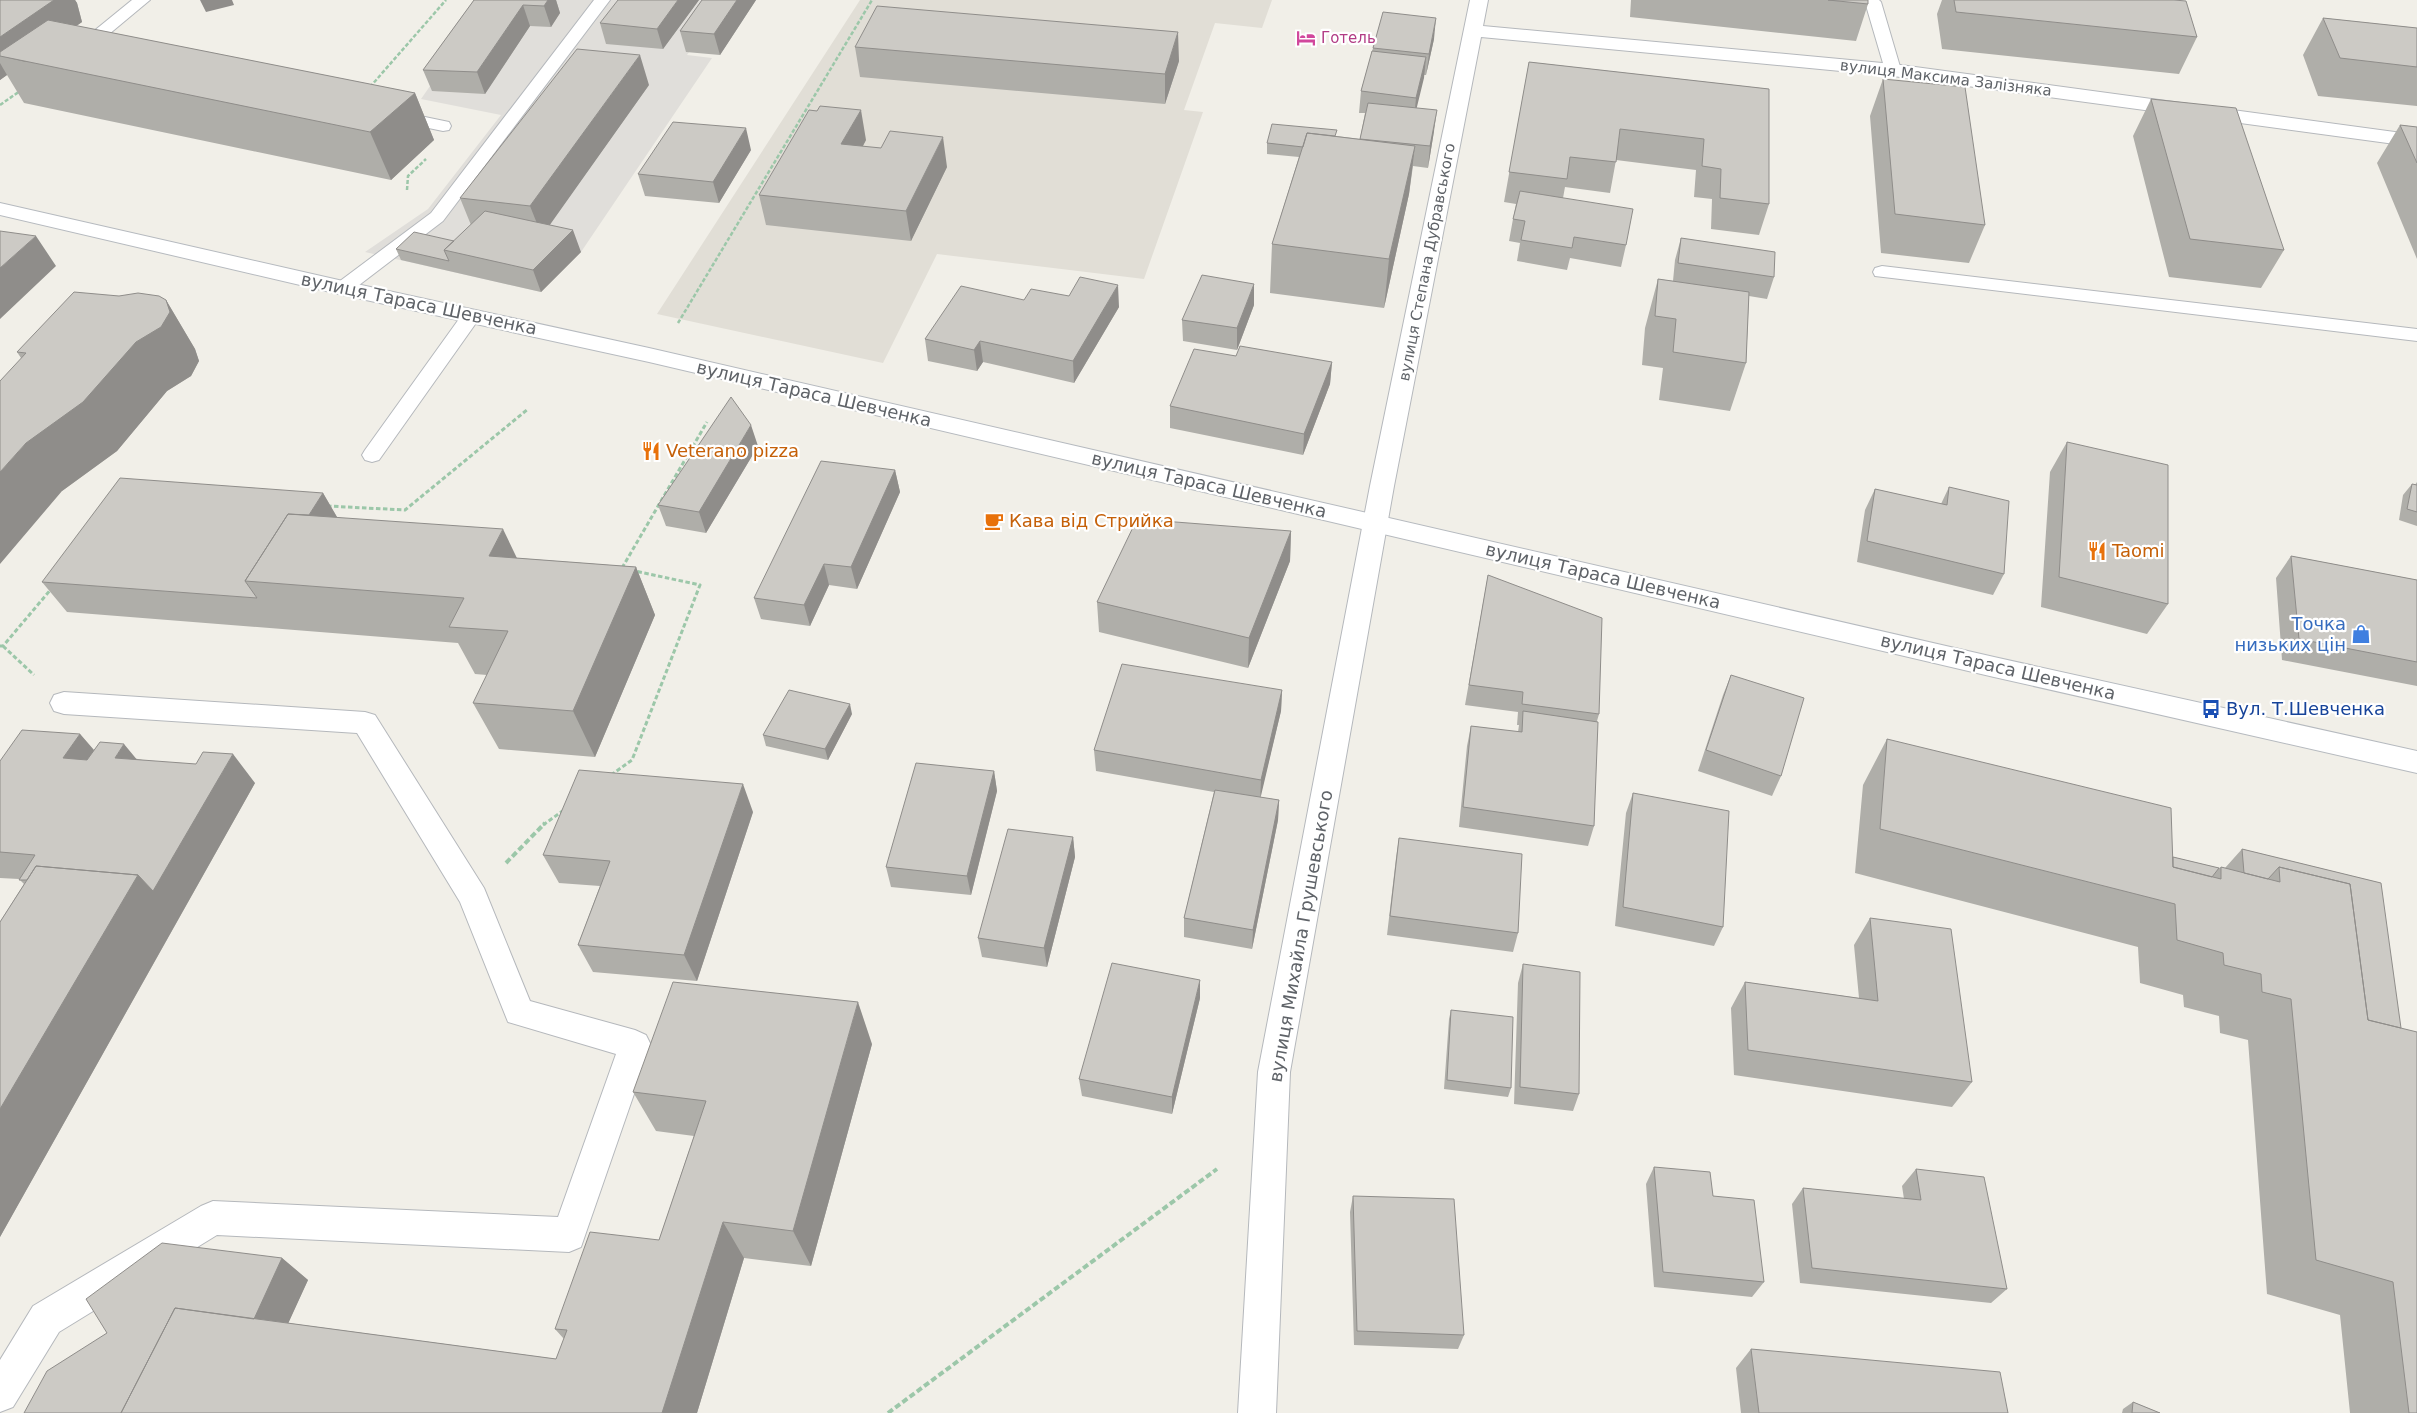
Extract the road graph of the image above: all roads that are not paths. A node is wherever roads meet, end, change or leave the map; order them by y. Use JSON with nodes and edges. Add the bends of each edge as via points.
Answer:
{"nodes":[{"id":1,"x":142,"y":0,"type":"edge"},
{"id":2,"x":602,"y":0,"type":"edge"},
{"id":3,"x":1479,"y":0,"type":"edge"},
{"id":4,"x":1873,"y":2,"type":"dead end"},
{"id":5,"x":1473,"y":31,"type":"junction"},
{"id":6,"x":103,"y":51,"type":"edge"},
{"id":7,"x":1893,"y":70,"type":"junction"},
{"id":8,"x":353,"y":106,"type":"edge"},
{"id":9,"x":443,"y":126,"type":"road end"},
{"id":10,"x":2417,"y":141,"type":"edge"},
{"id":11,"x":0,"y":209,"type":"edge"},
{"id":12,"x":1882,"y":272,"type":"dead end"},
{"id":13,"x":342,"y":288,"type":"junction"},
{"id":14,"x":471,"y":316,"type":"junction"},
{"id":15,"x":2417,"y":334,"type":"edge"},
{"id":16,"x":372,"y":455,"type":"dead end"},
{"id":17,"x":1376,"y":524,"type":"junction"},
{"id":18,"x":64,"y":703,"type":"dead end"},
{"id":19,"x":2416,"y":766,"type":"edge"},
{"id":20,"x":0,"y":1394,"type":"edge"},
{"id":21,"x":1258,"y":1413,"type":"edge"}],
"edges":[{"from":1,"to":6,"type":"lane","via":[[84,47]]},
{"from":2,"to":13,"type":"lane","via":[[438,217]]},
{"from":3,"to":5,"type":"street","name":"вулиця Степана Дубравського"},
{"from":4,"to":7,"type":"lane"},
{"from":5,"to":7,"type":"street","name":"вулиця Максима Залізняка"},
{"from":5,"to":17,"type":"street","name":"вулиця Степана Дубравського"},
{"from":7,"to":10,"type":"street","name":"вулиця Максима Залізняка"},
{"from":8,"to":9,"type":"lane"},
{"from":11,"to":13,"type":"street","name":"вулиця Тараса Шевченка"},
{"from":12,"to":15,"type":"lane"},
{"from":13,"to":14,"type":"street","name":"вулиця Тараса Шевченка"},
{"from":14,"to":16,"type":"lane"},
{"from":14,"to":17,"type":"street","name":"вулиця Тараса Шевченка"},
{"from":17,"to":19,"type":"street","name":"вулиця Тараса Шевченка"},
{"from":17,"to":21,"type":"street","name":"вулиця Михайла Грушевського","via":[[1274,1072]]},
{"from":18,"to":20,"type":"street","via":[[365,723],[473,897],[518,1012],[636,1045],[568,1235],[213,1218],[46,1319]]}]}
